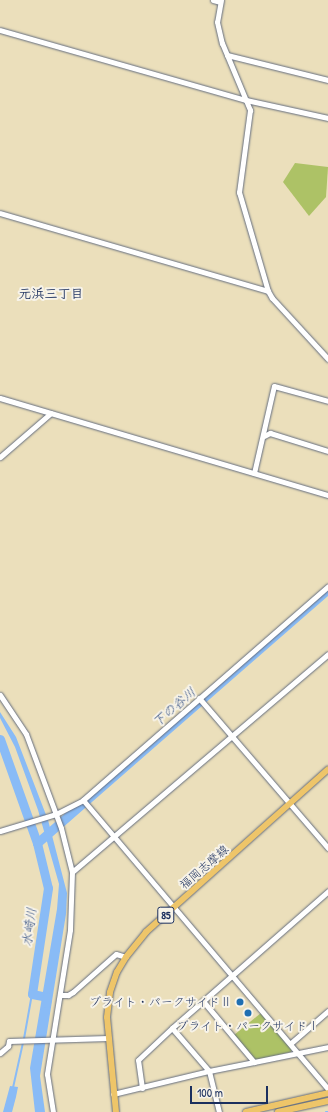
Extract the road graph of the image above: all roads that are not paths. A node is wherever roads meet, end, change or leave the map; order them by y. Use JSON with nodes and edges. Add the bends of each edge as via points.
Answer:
{"nodes":[{"id":1,"x":213,"y":0,"type":"edge"},
{"id":2,"x":220,"y":1,"type":"edge"},
{"id":3,"x":0,"y":30,"type":"edge"},
{"id":4,"x":227,"y":55,"type":"junction"},
{"id":5,"x":328,"y":80,"type":"edge"},
{"id":6,"x":246,"y":100,"type":"junction"},
{"id":7,"x":328,"y":118,"type":"edge"},
{"id":8,"x":0,"y":213,"type":"edge"},
{"id":9,"x":268,"y":291,"type":"junction"},
{"id":10,"x":328,"y":359,"type":"edge"},
{"id":11,"x":0,"y":398,"type":"edge"},
{"id":12,"x":328,"y":401,"type":"edge"},
{"id":13,"x":50,"y":413,"type":"junction"},
{"id":14,"x":264,"y":436,"type":"junction"},
{"id":15,"x":328,"y":451,"type":"edge"},
{"id":16,"x":0,"y":457,"type":"edge"},
{"id":17,"x":254,"y":473,"type":"junction"},
{"id":18,"x":328,"y":495,"type":"edge"},
{"id":19,"x":328,"y":586,"type":"edge"},
{"id":20,"x":328,"y":654,"type":"edge"},
{"id":21,"x":0,"y":695,"type":"edge"},
{"id":22,"x":198,"y":698,"type":"junction"},
{"id":23,"x":231,"y":735,"type":"junction"},
{"id":24,"x":328,"y":769,"type":"edge"},
{"id":25,"x":85,"y":802,"type":"junction"},
{"id":26,"x":289,"y":804,"type":"junction"},
{"id":27,"x":55,"y":815,"type":"junction"},
{"id":28,"x":0,"y":831,"type":"edge"},
{"id":29,"x":113,"y":836,"type":"junction"},
{"id":30,"x":328,"y":848,"type":"edge"},
{"id":31,"x":72,"y":872,"type":"junction"},
{"id":32,"x":328,"y":891,"type":"edge"},
{"id":33,"x":174,"y":908,"type":"junction"},
{"id":34,"x":126,"y":957,"type":"junction"},
{"id":35,"x":232,"y":975,"type":"junction"},
{"id":36,"x":60,"y":995,"type":"junction"},
{"id":37,"x":203,"y":1001,"type":"junction"},
{"id":38,"x":328,"y":1011,"type":"edge"},
{"id":39,"x":172,"y":1028,"type":"junction"},
{"id":40,"x":108,"y":1038,"type":"junction"},
{"id":41,"x":53,"y":1039,"type":"junction"},
{"id":42,"x":291,"y":1043,"type":"junction"},
{"id":43,"x":328,"y":1046,"type":"edge"},
{"id":44,"x":0,"y":1053,"type":"edge"},
{"id":45,"x":299,"y":1053,"type":"junction"},
{"id":46,"x":254,"y":1062,"type":"junction"},
{"id":47,"x":209,"y":1071,"type":"junction"},
{"id":48,"x":142,"y":1088,"type":"junction"},
{"id":49,"x":328,"y":1088,"type":"edge"},
{"id":50,"x":328,"y":1093,"type":"edge"},
{"id":51,"x":113,"y":1094,"type":"junction"},
{"id":52,"x":328,"y":1101,"type":"edge"},
{"id":53,"x":53,"y":1112,"type":"edge"},
{"id":54,"x":116,"y":1112,"type":"edge"},
{"id":55,"x":219,"y":1112,"type":"edge"},
{"id":56,"x":246,"y":1112,"type":"edge"},
{"id":57,"x":278,"y":1112,"type":"edge"}],
"edges":[{"from":1,"to":2,"type":"street"},
{"from":2,"to":4,"type":"street","via":[[217,22]]},
{"from":3,"to":6,"type":"street"},
{"from":4,"to":5,"type":"street"},
{"from":4,"to":6,"type":"street"},
{"from":6,"to":7,"type":"street"},
{"from":6,"to":9,"type":"street","via":[[250,110],[239,192]]},
{"from":8,"to":9,"type":"street"},
{"from":9,"to":10,"type":"street"},
{"from":11,"to":13,"type":"street"},
{"from":12,"to":14,"type":"street","via":[[274,386],[263,428]]},
{"from":13,"to":16,"type":"street"},
{"from":13,"to":17,"type":"street"},
{"from":14,"to":15,"type":"street","via":[[270,433]]},
{"from":14,"to":17,"type":"street"},
{"from":17,"to":18,"type":"street"},
{"from":19,"to":22,"type":"street"},
{"from":20,"to":23,"type":"street"},
{"from":21,"to":27,"type":"street","via":[[26,734]]},
{"from":22,"to":23,"type":"street"},
{"from":22,"to":25,"type":"street"},
{"from":23,"to":26,"type":"street"},
{"from":23,"to":29,"type":"street"},
{"from":24,"to":26,"type":"main road","name":"福岡志摩線","number":"85"},
{"from":25,"to":27,"type":"street"},
{"from":25,"to":29,"type":"street"},
{"from":26,"to":30,"type":"street"},
{"from":26,"to":33,"type":"main road","name":"福岡志摩線","number":"85"},
{"from":27,"to":28,"type":"street"},
{"from":27,"to":31,"type":"street","via":[[61,828]]},
{"from":29,"to":31,"type":"street"},
{"from":29,"to":33,"type":"street"},
{"from":31,"to":36,"type":"street","via":[[70,930]]},
{"from":32,"to":35,"type":"street"},
{"from":33,"to":34,"type":"main road","name":"福岡志摩線","number":"85","via":[[146,932]]},
{"from":33,"to":35,"type":"street"},
{"from":34,"to":36,"type":"street","via":[[116,954],[73,992]]},
{"from":34,"to":40,"type":"main road","name":"福岡志摩線","number":"85","via":[[110,992]]},
{"from":35,"to":37,"type":"street"},
{"from":35,"to":42,"type":"street"},
{"from":36,"to":41,"type":"street"},
{"from":37,"to":39,"type":"street"},
{"from":37,"to":46,"type":"street"},
{"from":38,"to":42,"type":"street"},
{"from":39,"to":47,"type":"street"},
{"from":39,"to":48,"type":"street","via":[[138,1060]]},
{"from":40,"to":41,"type":"street"},
{"from":40,"to":51,"type":"main road","name":"福岡志摩線","number":"85"},
{"from":41,"to":44,"type":"street","via":[[9,1041],[8,1046]]},
{"from":41,"to":53,"type":"street","via":[[47,1074]]},
{"from":42,"to":45,"type":"street"},
{"from":43,"to":45,"type":"street"},
{"from":45,"to":46,"type":"street"},
{"from":45,"to":49,"type":"street"},
{"from":46,"to":47,"type":"street"},
{"from":47,"to":48,"type":"street"},
{"from":47,"to":55,"type":"street"},
{"from":48,"to":51,"type":"street"},
{"from":50,"to":56,"type":"main road"},
{"from":51,"to":54,"type":"main road","name":"福岡志摩線","number":"85"},
{"from":52,"to":57,"type":"main road"}]}
